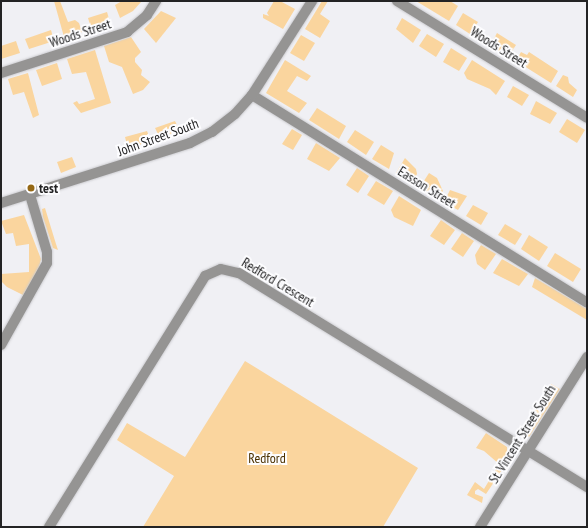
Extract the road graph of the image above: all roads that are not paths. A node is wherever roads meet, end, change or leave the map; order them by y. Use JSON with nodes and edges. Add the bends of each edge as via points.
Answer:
{"nodes":[{"id":1,"x":156,"y":1,"type":"edge"},
{"id":2,"x":312,"y":1,"type":"edge"},
{"id":3,"x":397,"y":1,"type":"edge"},
{"id":4,"x":1,"y":73,"type":"edge"},
{"id":5,"x":252,"y":95,"type":"junction"},
{"id":6,"x":587,"y":118,"type":"edge"},
{"id":7,"x":30,"y":195,"type":"junction"},
{"id":8,"x":1,"y":203,"type":"edge"},
{"id":9,"x":587,"y":303,"type":"edge"},
{"id":10,"x":1,"y":345,"type":"edge"},
{"id":11,"x":587,"y":357,"type":"edge"},
{"id":12,"x":528,"y":451,"type":"junction"},
{"id":13,"x":587,"y":487,"type":"edge"},
{"id":14,"x":49,"y":527,"type":"edge"},
{"id":15,"x":480,"y":527,"type":"edge"}],
"edges":[{"from":1,"to":4,"type":"street","name":"Woods Street","via":[[147,15],[127,32]]},
{"from":2,"to":5,"type":"street","name":"John Street South"},
{"from":3,"to":6,"type":"street","name":"Woods Street"},
{"from":5,"to":7,"type":"street","name":"John Street South","via":[[235,114],[212,132],[190,143]]},
{"from":5,"to":9,"type":"street","name":"Easson Street"},
{"from":7,"to":8,"type":"street","name":"John Street South"},
{"from":7,"to":10,"type":"street","via":[[47,254],[47,263]]},
{"from":11,"to":12,"type":"street","name":"St. Vincent Street South"},
{"from":12,"to":13,"type":"street","name":"Redford Crescent"},
{"from":12,"to":14,"type":"street","name":"Redford Crescent","via":[[239,274],[221,269],[205,276]]},
{"from":12,"to":15,"type":"street","name":"St. Vincent Street South"}]}
